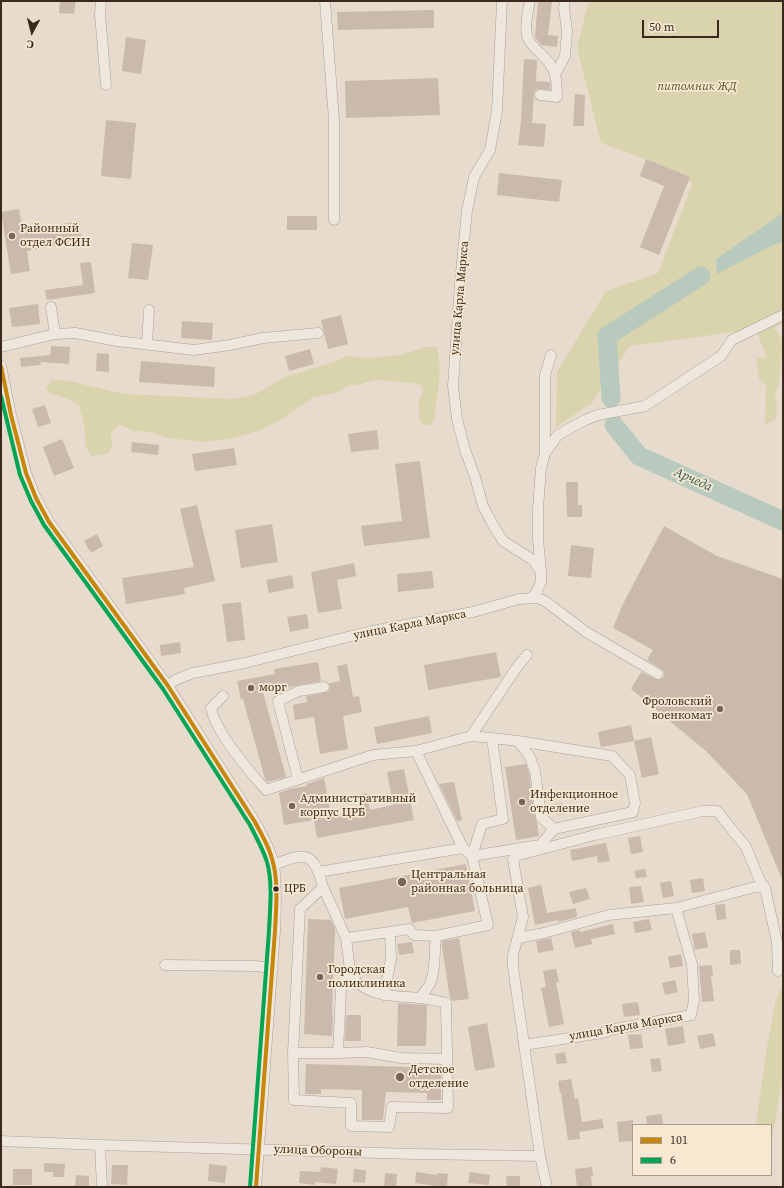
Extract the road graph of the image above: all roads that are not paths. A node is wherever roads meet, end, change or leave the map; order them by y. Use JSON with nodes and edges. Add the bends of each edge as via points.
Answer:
{"nodes":[{"id":1,"x":101,"y":1,"type":"edge"},
{"id":2,"x":325,"y":1,"type":"edge"},
{"id":3,"x":502,"y":1,"type":"edge"},
{"id":4,"x":530,"y":1,"type":"edge"},
{"id":5,"x":565,"y":1,"type":"edge"},
{"id":6,"x":556,"y":72,"type":"junction"},
{"id":7,"x":106,"y":85,"type":"dead end"},
{"id":8,"x":540,"y":95,"type":"dead end"},
{"id":9,"x":334,"y":220,"type":"dead end"},
{"id":10,"x":51,"y":307,"type":"dead end"},
{"id":11,"x":149,"y":310,"type":"dead end"},
{"id":12,"x":783,"y":315,"type":"edge"},
{"id":13,"x":318,"y":333,"type":"dead end"},
{"id":14,"x":55,"y":334,"type":"junction"},
{"id":15,"x":147,"y":344,"type":"junction"},
{"id":16,"x":1,"y":347,"type":"edge"},
{"id":17,"x":552,"y":355,"type":"dead end"},
{"id":18,"x":1,"y":366,"type":"edge"},
{"id":19,"x":545,"y":453,"type":"junction"},
{"id":20,"x":541,"y":572,"type":"junction"},
{"id":21,"x":530,"y":598,"type":"junction"},
{"id":22,"x":527,"y":655,"type":"dead end"},
{"id":23,"x":658,"y":674,"type":"dead end"},
{"id":24,"x":168,"y":686,"type":"junction"},
{"id":25,"x":324,"y":687,"type":"dead end"},
{"id":26,"x":223,"y":696,"type":"dead end"},
{"id":27,"x":471,"y":736,"type":"junction"},
{"id":28,"x":492,"y":738,"type":"junction"},
{"id":29,"x":518,"y":741,"type":"junction"},
{"id":30,"x":416,"y":751,"type":"junction"},
{"id":31,"x":298,"y":780,"type":"junction"},
{"id":32,"x":554,"y":828,"type":"junction"},
{"id":33,"x":463,"y":848,"type":"junction"},
{"id":34,"x":472,"y":856,"type":"junction"},
{"id":35,"x":274,"y":865,"type":"junction"},
{"id":36,"x":318,"y":872,"type":"junction"},
{"id":37,"x":323,"y":887,"type":"junction"},
{"id":38,"x":765,"y":888,"type":"junction"},
{"id":39,"x":676,"y":908,"type":"junction"},
{"id":40,"x":390,"y":932,"type":"junction"},
{"id":41,"x":436,"y":936,"type":"junction"},
{"id":42,"x":346,"y":938,"type":"junction"},
{"id":43,"x":518,"y":938,"type":"junction"},
{"id":44,"x":165,"y":965,"type":"dead end"},
{"id":45,"x":272,"y":968,"type":"junction"},
{"id":46,"x":350,"y":970,"type":"junction"},
{"id":47,"x":778,"y":971,"type":"dead end"},
{"id":48,"x":384,"y":995,"type":"junction"},
{"id":49,"x":420,"y":998,"type":"junction"},
{"id":50,"x":524,"y":1045,"type":"junction"},
{"id":51,"x":293,"y":1053,"type":"junction"},
{"id":52,"x":338,"y":1053,"type":"junction"},
{"id":53,"x":447,"y":1059,"type":"junction"},
{"id":54,"x":1,"y":1141,"type":"edge"},
{"id":55,"x":100,"y":1145,"type":"junction"},
{"id":56,"x":259,"y":1149,"type":"junction"},
{"id":57,"x":540,"y":1156,"type":"junction"},
{"id":58,"x":102,"y":1187,"type":"edge"},
{"id":59,"x":256,"y":1187,"type":"edge"},
{"id":60,"x":546,"y":1187,"type":"edge"}],
"edges":[{"from":1,"to":7,"type":"street"},
{"from":2,"to":9,"type":"street","via":[[334,120]]},
{"from":3,"to":20,"type":"street","name":"улица Карла Маркса","via":[[497,111],[490,150],[474,177],[468,211],[453,386],[457,419],[483,506],[503,540],[533,560]]},
{"from":4,"to":6,"type":"street","via":[[527,38]]},
{"from":5,"to":6,"type":"street","via":[[565,56]]},
{"from":6,"to":8,"type":"street","via":[[557,97]]},
{"from":10,"to":14,"type":"street"},
{"from":11,"to":15,"type":"street"},
{"from":12,"to":19,"type":"street","via":[[732,340],[721,356],[645,406],[585,420],[557,436]]},
{"from":13,"to":15,"type":"street","via":[[263,338],[194,350]]},
{"from":14,"to":15,"type":"street","via":[[75,334]]},
{"from":14,"to":16,"type":"street"},
{"from":17,"to":19,"type":"street","via":[[545,375]]},
{"from":18,"to":24,"type":"street","via":[[26,473],[48,522]]},
{"from":19,"to":20,"type":"street","via":[[541,468],[538,509]]},
{"from":20,"to":21,"type":"street","via":[[541,582],[536,593]]},
{"from":21,"to":23,"type":"street","name":"улица Карла Маркса","via":[[538,598],[545,602],[586,632]]},
{"from":21,"to":24,"type":"street","name":"улица Карла Маркса","via":[[473,612],[367,632],[193,673],[175,680]]},
{"from":22,"to":27,"type":"street"},
{"from":24,"to":35,"type":"street","via":[[255,822]]},
{"from":25,"to":31,"type":"street","via":[[299,691],[278,701]]},
{"from":26,"to":31,"type":"street","via":[[211,708],[213,717],[222,734],[266,790]]},
{"from":27,"to":28,"type":"street"},
{"from":27,"to":30,"type":"street"},
{"from":28,"to":29,"type":"street"},
{"from":28,"to":34,"type":"street","via":[[503,819],[482,824]]},
{"from":29,"to":32,"type":"street","via":[[530,757],[535,771],[541,817]]},
{"from":29,"to":32,"type":"street","via":[[612,756],[630,775],[635,803],[633,812]]},
{"from":30,"to":31,"type":"street","via":[[373,755]]},
{"from":30,"to":33,"type":"street"},
{"from":32,"to":34,"type":"street","via":[[540,845]]},
{"from":33,"to":34,"type":"street"},
{"from":33,"to":36,"type":"street"},
{"from":34,"to":41,"type":"street","via":[[488,926]]},
{"from":35,"to":36,"type":"street","via":[[298,856],[306,856],[312,860]]},
{"from":35,"to":45,"type":"street","via":[[276,901]]},
{"from":36,"to":37,"type":"street"},
{"from":37,"to":42,"type":"street"},
{"from":37,"to":51,"type":"street","via":[[300,909]]},
{"from":38,"to":39,"type":"street","via":[[755,887]]},
{"from":38,"to":43,"type":"street","via":[[746,847],[736,834],[717,811],[703,811],[561,843],[513,859],[523,917]]},
{"from":38,"to":47,"type":"street","via":[[777,942]]},
{"from":39,"to":43,"type":"street","via":[[609,915]]},
{"from":39,"to":50,"type":"street","name":"улица Карла Маркса","via":[[692,964],[694,1000],[691,1015]]},
{"from":40,"to":41,"type":"street","via":[[409,929],[414,935]]},
{"from":40,"to":42,"type":"street"},
{"from":40,"to":48,"type":"street","via":[[391,959]]},
{"from":41,"to":49,"type":"street","via":[[434,972],[430,985]]},
{"from":42,"to":46,"type":"street"},
{"from":43,"to":50,"type":"street","via":[[513,955],[513,967]]},
{"from":44,"to":45,"type":"street"},
{"from":45,"to":56,"type":"street"},
{"from":46,"to":48,"type":"street","via":[[359,984]]},
{"from":46,"to":52,"type":"street","via":[[341,989]]},
{"from":48,"to":49,"type":"street"},
{"from":49,"to":53,"type":"street","via":[[446,1003]]},
{"from":50,"to":57,"type":"street"},
{"from":51,"to":52,"type":"street"},
{"from":51,"to":53,"type":"street","via":[[294,1100],[351,1103],[351,1126],[389,1127],[392,1107],[448,1108]]},
{"from":52,"to":53,"type":"street","via":[[368,1052],[401,1058]]},
{"from":54,"to":55,"type":"street","name":"улица Обороны"},
{"from":55,"to":56,"type":"street","name":"улица Обороны"},
{"from":55,"to":58,"type":"street"},
{"from":56,"to":57,"type":"street","name":"улица Обороны"},
{"from":56,"to":59,"type":"street"},
{"from":57,"to":60,"type":"street"}]}
